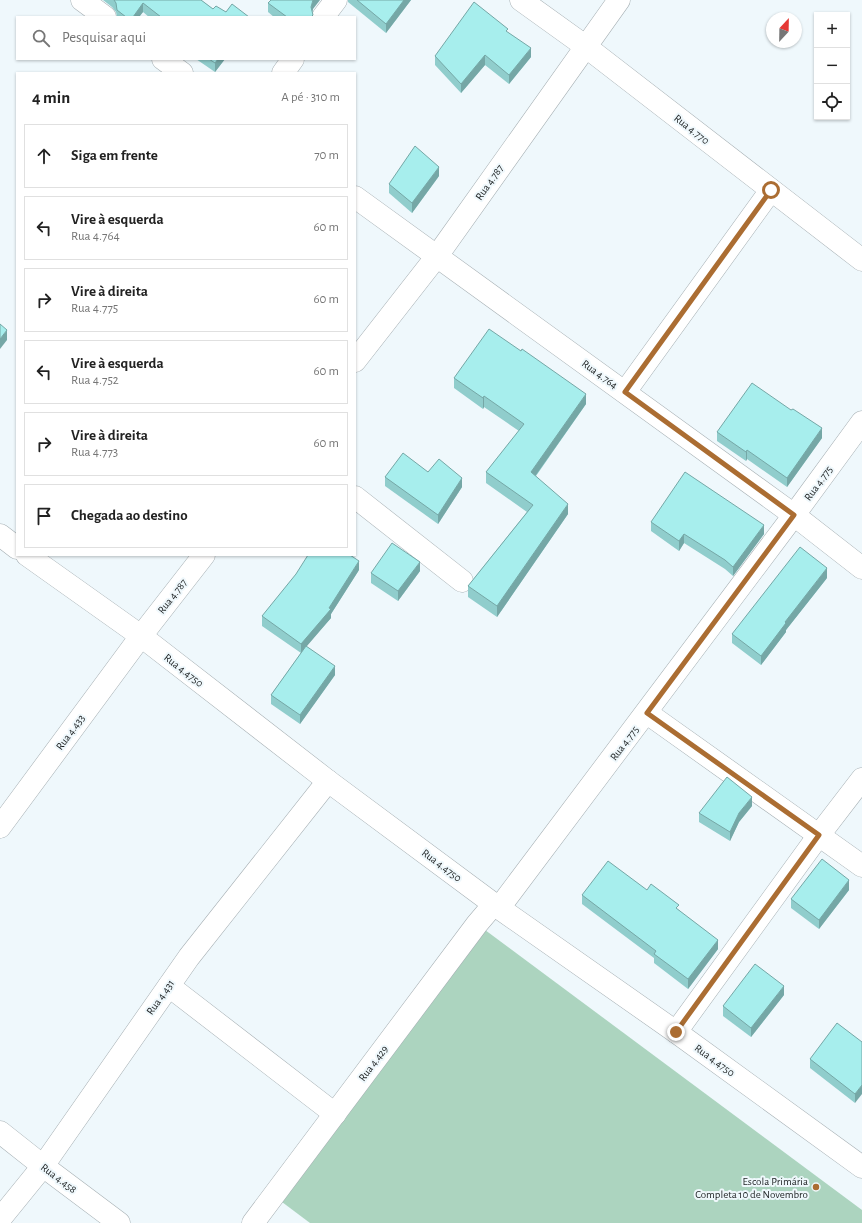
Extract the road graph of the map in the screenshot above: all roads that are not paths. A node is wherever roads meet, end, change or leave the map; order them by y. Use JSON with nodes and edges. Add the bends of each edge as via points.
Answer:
{"nodes":[{"id":1,"x":82,"y":0,"type":"edge"},
{"id":2,"x":336,"y":0,"type":"edge"},
{"id":3,"x":521,"y":0,"type":"edge"},
{"id":4,"x":619,"y":0,"type":"edge"},
{"id":5,"x":104,"y":16,"type":"edge"},
{"id":6,"x":324,"y":16,"type":"edge"},
{"id":7,"x":585,"y":46,"type":"junction"},
{"id":8,"x":164,"y":60,"type":"edge"},
{"id":9,"x":292,"y":60,"type":"edge"},
{"id":10,"x":181,"y":72,"type":"edge"},
{"id":11,"x":284,"y":72,"type":"edge"},
{"id":12,"x":771,"y":190,"type":"junction"},
{"id":13,"x":356,"y":198,"type":"edge"},
{"id":14,"x":437,"y":256,"type":"junction"},
{"id":15,"x":862,"y":260,"type":"edge"},
{"id":16,"x":356,"y":360,"type":"edge"},
{"id":17,"x":625,"y":392,"type":"junction"},
{"id":18,"x":862,"y":422,"type":"edge"},
{"id":19,"x":356,"y":498,"type":"edge"},
{"id":20,"x":794,"y":515,"type":"junction"},
{"id":21,"x":0,"y":535,"type":"edge"},
{"id":22,"x":16,"y":547,"type":"edge"},
{"id":23,"x":28,"y":556,"type":"edge"},
{"id":24,"x":203,"y":556,"type":"edge"},
{"id":25,"x":862,"y":568,"type":"edge"},
{"id":26,"x":462,"y":581,"type":"dead end"},
{"id":27,"x":140,"y":636,"type":"junction"},
{"id":28,"x":647,"y":713,"type":"junction"},
{"id":29,"x":862,"y":779,"type":"edge"},
{"id":30,"x":328,"y":781,"type":"junction"},
{"id":31,"x":0,"y":827,"type":"edge"},
{"id":32,"x":819,"y":835,"type":"junction"},
{"id":33,"x":862,"y":866,"type":"edge"},
{"id":34,"x":496,"y":906,"type":"junction"},
{"id":35,"x":169,"y":986,"type":"junction"},
{"id":36,"x":676,"y":1032,"type":"junction"},
{"id":37,"x":335,"y":1114,"type":"junction"},
{"id":38,"x":0,"y":1132,"type":"edge"},
{"id":39,"x":43,"y":1166,"type":"junction"},
{"id":40,"x":862,"y":1167,"type":"edge"},
{"id":41,"x":0,"y":1219,"type":"edge"},
{"id":42,"x":119,"y":1223,"type":"edge"},
{"id":43,"x":253,"y":1223,"type":"edge"}],
"edges":[{"from":1,"to":5,"type":"street"},
{"from":2,"to":6,"type":"street"},
{"from":3,"to":7,"type":"street","name":"Rua 4.770"},
{"from":4,"to":7,"type":"street","name":"Rua 4.787"},
{"from":7,"to":12,"type":"street","name":"Rua 4.770"},
{"from":7,"to":14,"type":"street","name":"Rua 4.787"},
{"from":8,"to":10,"type":"street"},
{"from":9,"to":11,"type":"street"},
{"from":12,"to":15,"type":"street","name":"Rua 4.770"},
{"from":12,"to":17,"type":"street"},
{"from":13,"to":14,"type":"street","name":"Rua 4.764"},
{"from":14,"to":16,"type":"street","name":"Rua 4.787"},
{"from":14,"to":17,"type":"street","name":"Rua 4.764"},
{"from":17,"to":20,"type":"street","name":"Rua 4.764"},
{"from":18,"to":20,"type":"street","name":"Rua 4.775"},
{"from":19,"to":26,"type":"street"},
{"from":20,"to":25,"type":"street","name":"Rua 4.764"},
{"from":20,"to":28,"type":"street","name":"Rua 4.775"},
{"from":21,"to":22,"type":"street"},
{"from":23,"to":27,"type":"street","name":"Rua 4.4750"},
{"from":24,"to":27,"type":"street","name":"Rua 4.787"},
{"from":27,"to":30,"type":"street","name":"Rua 4.4750"},
{"from":27,"to":31,"type":"street","name":"Rua 4.433"},
{"from":28,"to":32,"type":"street"},
{"from":28,"to":34,"type":"street","name":"Rua 4.775"},
{"from":29,"to":32,"type":"street"},
{"from":30,"to":34,"type":"street","name":"Rua 4.4750"},
{"from":30,"to":35,"type":"street","name":"Rua 4.431"},
{"from":32,"to":33,"type":"street"},
{"from":32,"to":36,"type":"street"},
{"from":34,"to":36,"type":"street","name":"Rua 4.4750"},
{"from":34,"to":37,"type":"street","name":"Rua 4.429","via":[[477,924]]},
{"from":35,"to":37,"type":"street"},
{"from":35,"to":39,"type":"street","name":"Rua 4.431"},
{"from":36,"to":40,"type":"street","name":"Rua 4.4750"},
{"from":37,"to":43,"type":"street","name":"Rua 4.429"},
{"from":38,"to":39,"type":"street","name":"Rua 4.458"},
{"from":39,"to":41,"type":"street","name":"Rua 4.431"},
{"from":39,"to":42,"type":"street","name":"Rua 4.458"}]}
